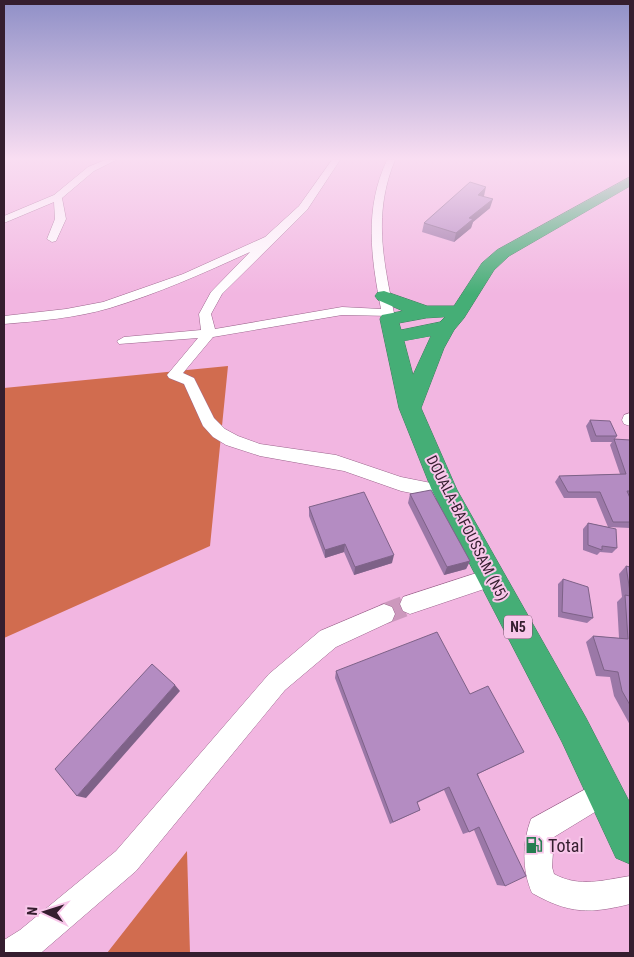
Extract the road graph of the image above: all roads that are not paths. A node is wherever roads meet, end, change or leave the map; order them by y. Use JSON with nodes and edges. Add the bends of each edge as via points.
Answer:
{"nodes":[{"id":1,"x":39,"y":205,"type":"edge"},
{"id":2,"x":59,"y":205,"type":"edge"},
{"id":3,"x":305,"y":205,"type":"edge"},
{"id":4,"x":377,"y":205,"type":"edge"},
{"id":5,"x":588,"y":205,"type":"edge"},
{"id":6,"x":4,"y":220,"type":"edge"},
{"id":7,"x":52,"y":238,"type":"dead end"},
{"id":8,"x":269,"y":239,"type":"junction"},
{"id":9,"x":389,"y":316,"type":"junction"},
{"id":10,"x":452,"y":319,"type":"junction"},
{"id":11,"x":4,"y":320,"type":"edge"},
{"id":12,"x":209,"y":334,"type":"junction"},
{"id":13,"x":124,"y":341,"type":"dead end"},
{"id":14,"x":410,"y":408,"type":"junction"},
{"id":15,"x":446,"y":493,"type":"junction"},
{"id":16,"x":492,"y":577,"type":"junction"},
{"id":17,"x":410,"y":604,"type":"tunnel mouth"},
{"id":18,"x":384,"y":614,"type":"tunnel mouth"},
{"id":19,"x":604,"y":792,"type":"junction"},
{"id":20,"x":630,"y":844,"type":"edge"},
{"id":21,"x":630,"y":890,"type":"edge"},
{"id":22,"x":10,"y":953,"type":"edge"}],
"edges":[{"from":1,"to":6,"type":"street"},
{"from":2,"to":7,"type":"street","via":[[61,224]]},
{"from":3,"to":8,"type":"street"},
{"from":4,"to":9,"type":"street","via":[[378,256]]},
{"from":5,"to":10,"type":"highway","via":[[503,253],[488,267]]},
{"from":8,"to":11,"type":"street","via":[[187,277],[106,305]]},
{"from":8,"to":12,"type":"street","via":[[234,272],[210,302],[205,314]]},
{"from":9,"to":10,"type":"highway"},
{"from":9,"to":10,"type":"highway","via":[[426,312]]},
{"from":9,"to":12,"type":"street","via":[[342,311]]},
{"from":9,"to":14,"type":"highway","name":"DOUALA-BAFOUSSAM (N5)","number":"N5"},
{"from":10,"to":14,"type":"highway","via":[[434,348]]},
{"from":12,"to":13,"type":"street"},
{"from":12,"to":15,"type":"street","via":[[174,374],[191,384],[199,405],[217,432],[250,447],[335,462],[401,484]]},
{"from":14,"to":15,"type":"highway","name":"DOUALA-BAFOUSSAM (N5)","number":"N5"},
{"from":15,"to":16,"type":"highway","name":"DOUALA-BAFOUSSAM (N5)","number":"N5"},
{"from":16,"to":17,"type":"street"},
{"from":16,"to":19,"type":"highway","name":"DOUALA-BAFOUSSAM (N5)","number":"N5"},
{"from":18,"to":22,"type":"street","via":[[328,639],[277,682],[126,861],[31,941]]},
{"from":19,"to":20,"type":"highway","name":"DOUALA-BAFOUSSAM (N5)","number":"N5"},
{"from":19,"to":21,"type":"street","via":[[540,829],[538,867],[542,883],[561,895],[591,899]]}]}
